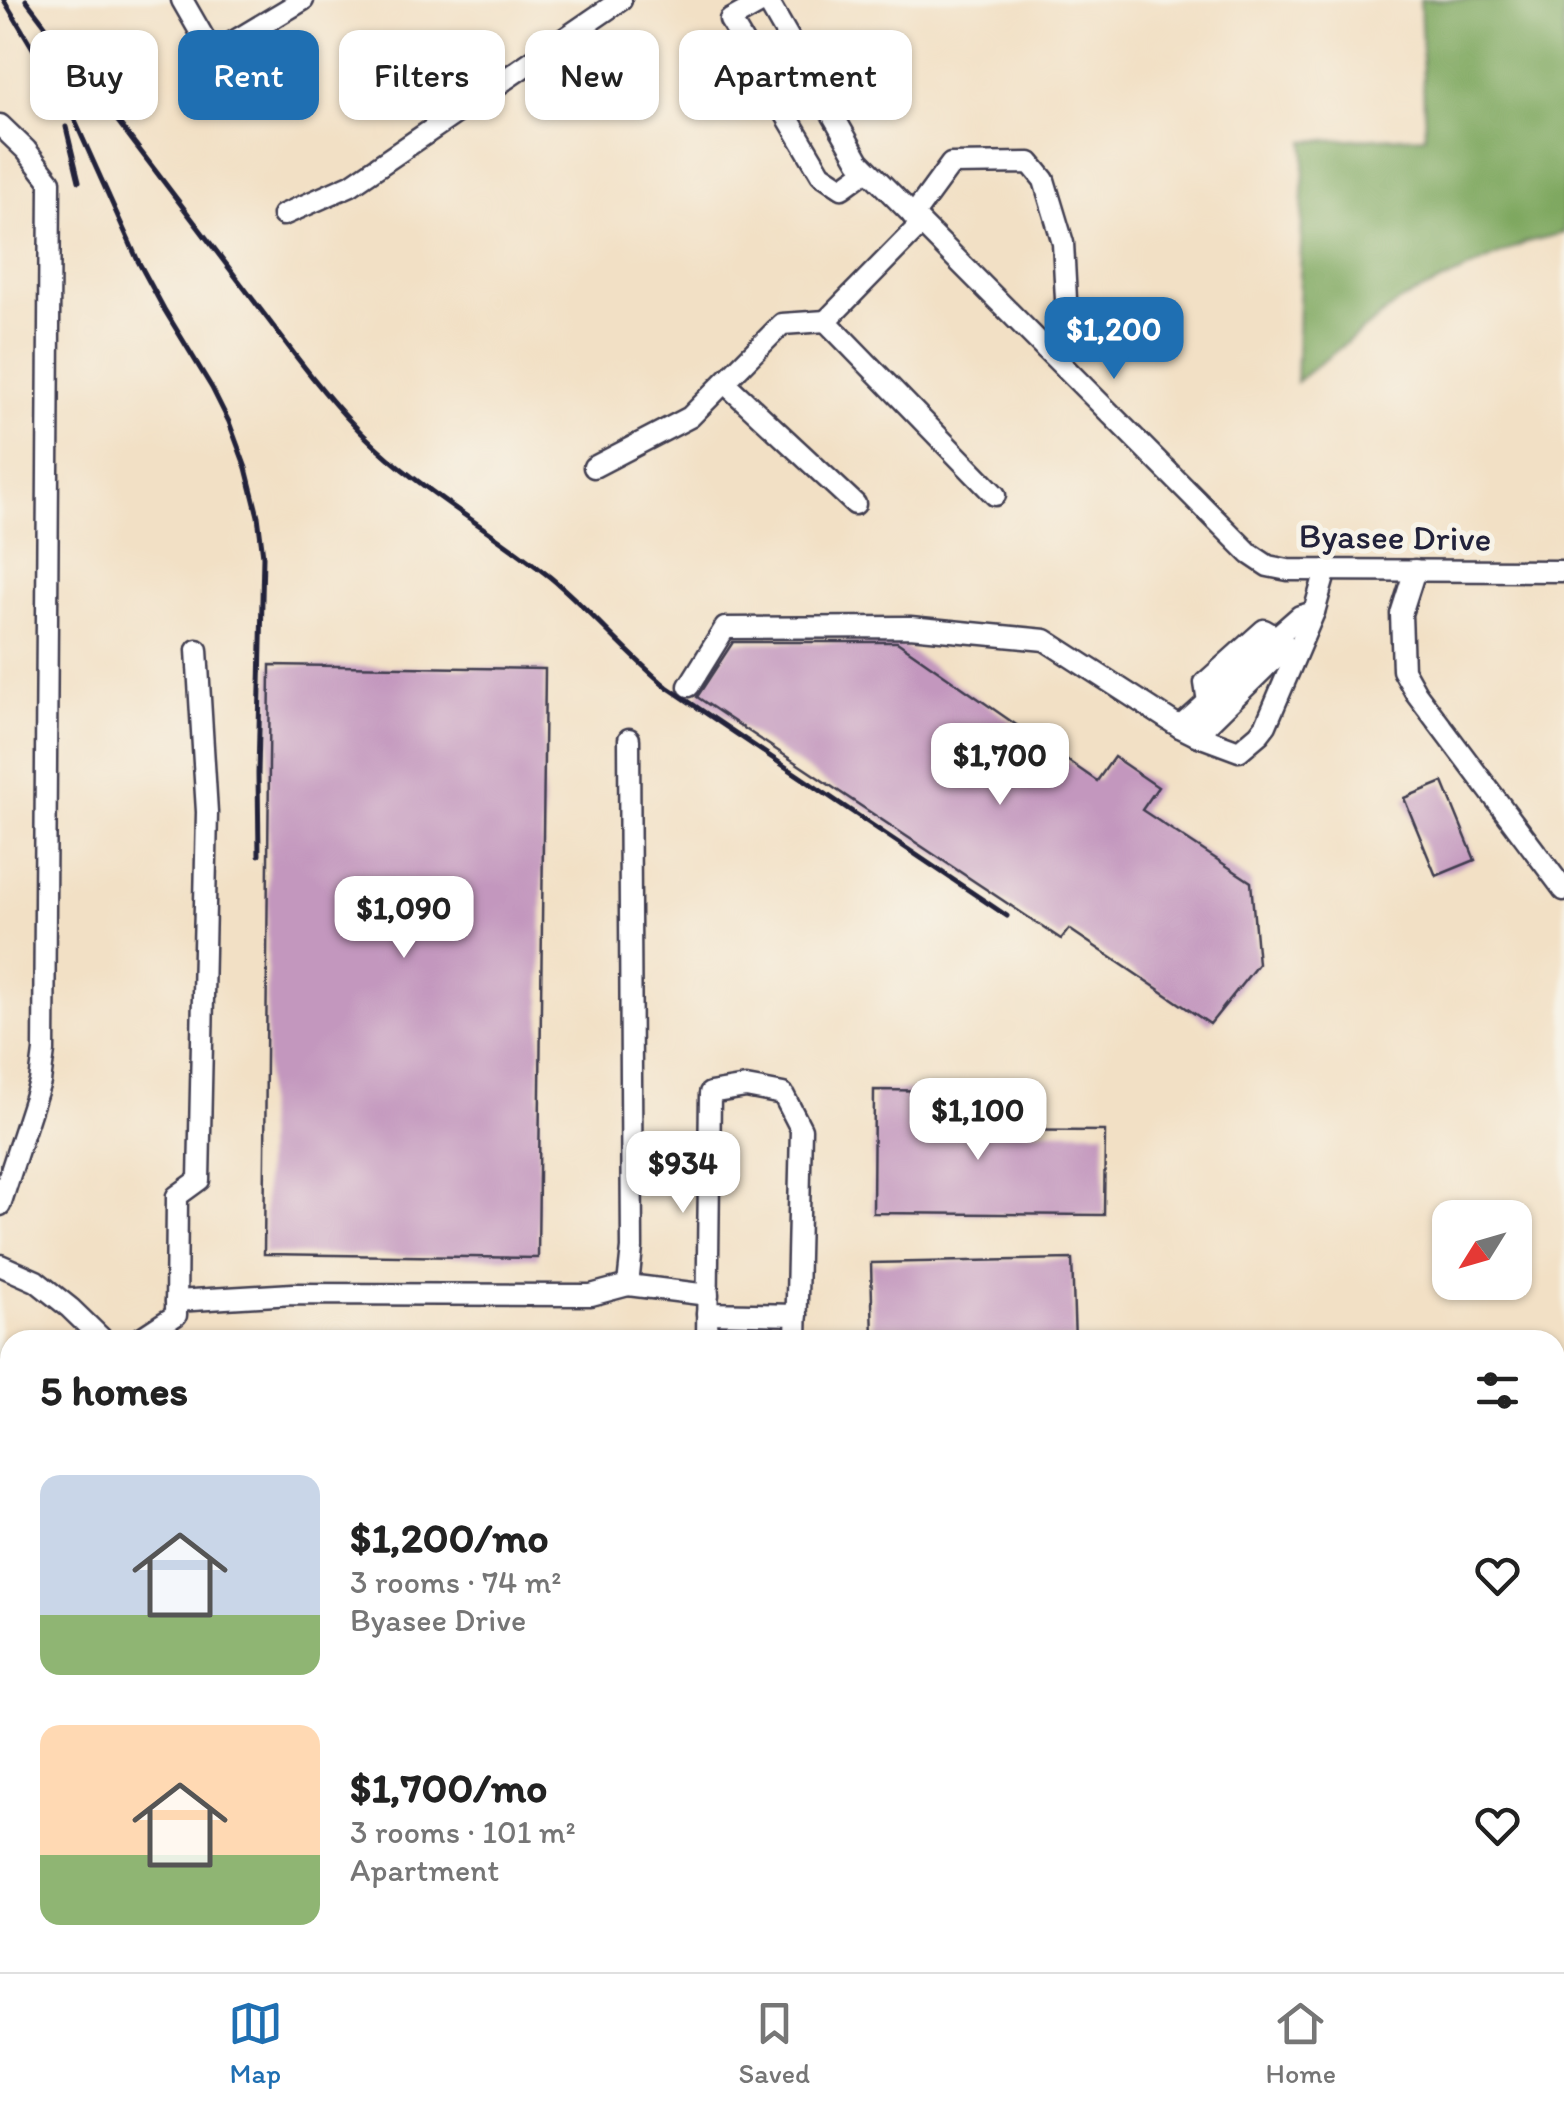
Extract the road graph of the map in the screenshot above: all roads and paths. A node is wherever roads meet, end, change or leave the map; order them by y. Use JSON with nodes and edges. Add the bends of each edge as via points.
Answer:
{"nodes":[{"id":1,"x":182,"y":0,"type":"edge"},
{"id":2,"x":302,"y":0,"type":"edge"},
{"id":3,"x":620,"y":0,"type":"edge"},
{"id":4,"x":766,"y":0,"type":"edge"},
{"id":5,"x":0,"y":124,"type":"edge"},
{"id":6,"x":867,"y":170,"type":"junction"},
{"id":7,"x":283,"y":215,"type":"dead end"},
{"id":8,"x":917,"y":220,"type":"junction"},
{"id":9,"x":826,"y":320,"type":"junction"},
{"id":10,"x":1046,"y":349,"type":"junction"},
{"id":11,"x":725,"y":383,"type":"junction"},
{"id":12,"x":594,"y":466,"type":"dead end"},
{"id":13,"x":995,"y":495,"type":"dead end"},
{"id":14,"x":855,"y":504,"type":"dead end"},
{"id":15,"x":1326,"y":570,"type":"junction"},
{"id":16,"x":1416,"y":570,"type":"junction"},
{"id":17,"x":1564,"y":571,"type":"edge"},
{"id":18,"x":1314,"y":612,"type":"junction"},
{"id":19,"x":1276,"y":636,"type":"junction"},
{"id":20,"x":197,"y":650,"type":"dead end"},
{"id":21,"x":689,"y":686,"type":"dead end"},
{"id":22,"x":1188,"y":731,"type":"junction"},
{"id":23,"x":629,"y":739,"type":"dead end"},
{"id":24,"x":1564,"y":890,"type":"edge"},
{"id":25,"x":4,"y":1178,"type":"edge"},
{"id":26,"x":0,"y":1206,"type":"edge"},
{"id":27,"x":0,"y":1265,"type":"edge"},
{"id":28,"x":628,"y":1285,"type":"junction"},
{"id":29,"x":176,"y":1301,"type":"junction"},
{"id":30,"x":708,"y":1304,"type":"junction"},
{"id":31,"x":797,"y":1314,"type":"junction"},
{"id":32,"x":93,"y":1330,"type":"edge"},
{"id":33,"x":153,"y":1330,"type":"edge"},
{"id":34,"x":707,"y":1330,"type":"edge"},
{"id":35,"x":796,"y":1330,"type":"edge"}],
"edges":[{"from":1,"to":2,"type":"street","via":[[213,54]]},
{"from":3,"to":7,"type":"street","via":[[351,184]]},
{"from":4,"to":6,"type":"street","name":"Byasee Drive"},
{"from":4,"to":6,"type":"street","via":[[730,20],[821,174],[842,188]]},
{"from":5,"to":25,"type":"street","via":[[50,181],[44,1051],[40,1082]]},
{"from":6,"to":8,"type":"street","name":"Byasee Drive"},
{"from":8,"to":9,"type":"street"},
{"from":8,"to":10,"type":"street","name":"Byasee Drive"},
{"from":8,"to":10,"type":"street","via":[[951,164],[1030,163],[1044,180],[1062,244],[1067,318]]},
{"from":9,"to":11,"type":"street","via":[[782,324]]},
{"from":9,"to":13,"type":"street"},
{"from":10,"to":15,"type":"street","name":"Byasee Drive","via":[[1250,554],[1268,566]]},
{"from":11,"to":12,"type":"street","via":[[690,416]]},
{"from":11,"to":14,"type":"street"},
{"from":15,"to":16,"type":"street","name":"Byasee Drive"},
{"from":15,"to":18,"type":"street"},
{"from":16,"to":17,"type":"street","name":"Byasee Drive"},
{"from":16,"to":24,"type":"street","via":[[1401,614],[1404,670]]},
{"from":18,"to":19,"type":"street"},
{"from":18,"to":22,"type":"street","via":[[1259,734],[1239,751]]},
{"from":19,"to":22,"type":"street","via":[[1208,702]]},
{"from":19,"to":22,"type":"street","via":[[1287,646]]},
{"from":20,"to":29,"type":"street","via":[[208,812],[201,1102],[198,1180],[177,1196]]},
{"from":21,"to":22,"type":"street","via":[[724,628],[910,626],[1045,640]]},
{"from":23,"to":28,"type":"street"},
{"from":25,"to":26,"type":"street"},
{"from":27,"to":32,"type":"street","via":[[36,1281]]},
{"from":28,"to":29,"type":"street","via":[[591,1295],[293,1294]]},
{"from":28,"to":30,"type":"street"},
{"from":29,"to":33,"type":"street","via":[[176,1315]]},
{"from":30,"to":31,"type":"street"},
{"from":30,"to":31,"type":"street","via":[[710,1094],[746,1087],[783,1094],[801,1129]]},
{"from":30,"to":34,"type":"street"},
{"from":31,"to":35,"type":"street"}]}
